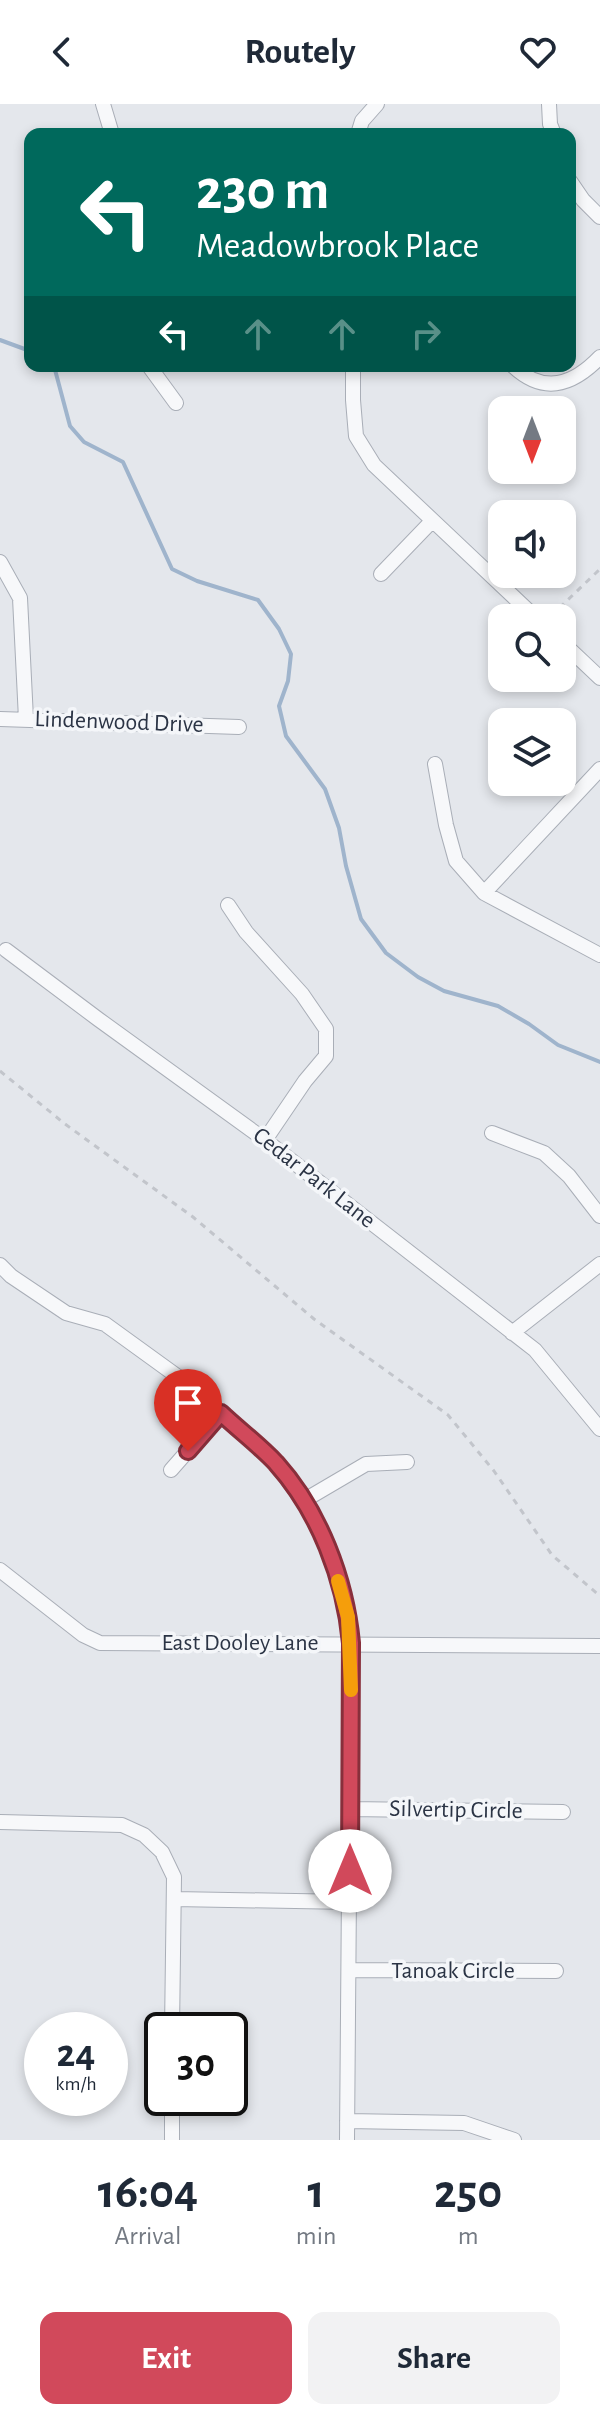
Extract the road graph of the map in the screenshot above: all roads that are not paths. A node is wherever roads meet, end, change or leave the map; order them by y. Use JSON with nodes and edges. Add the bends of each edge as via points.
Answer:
{"nodes":[{"id":1,"x":103,"y":104,"type":"edge"},
{"id":2,"x":377,"y":104,"type":"edge"},
{"id":3,"x":549,"y":104,"type":"edge"},
{"id":4,"x":110,"y":128,"type":"edge"},
{"id":5,"x":360,"y":128,"type":"edge"},
{"id":6,"x":552,"y":128,"type":"edge"},
{"id":7,"x":576,"y":190,"type":"edge"},
{"id":8,"x":600,"y":217,"type":"edge"},
{"id":9,"x":600,"y":357,"type":"edge"},
{"id":10,"x":153,"y":372,"type":"edge"},
{"id":11,"x":353,"y":372,"type":"edge"},
{"id":12,"x":521,"y":372,"type":"edge"},
{"id":13,"x":176,"y":403,"type":"dead end"},
{"id":14,"x":432,"y":521,"type":"junction"},
{"id":15,"x":0,"y":562,"type":"edge"},
{"id":16,"x":381,"y":574,"type":"dead end"},
{"id":17,"x":521,"y":604,"type":"edge"},
{"id":18,"x":576,"y":655,"type":"edge"},
{"id":19,"x":600,"y":678,"type":"edge"},
{"id":20,"x":0,"y":719,"type":"edge"},
{"id":21,"x":26,"y":719,"type":"junction"},
{"id":22,"x":239,"y":727,"type":"dead end"},
{"id":23,"x":435,"y":764,"type":"dead end"},
{"id":24,"x":600,"y":769,"type":"edge"},
{"id":25,"x":484,"y":893,"type":"junction"},
{"id":26,"x":228,"y":905,"type":"dead end"},
{"id":27,"x":6,"y":950,"type":"dead end"},
{"id":28,"x":600,"y":955,"type":"edge"},
{"id":29,"x":492,"y":1133,"type":"dead end"},
{"id":30,"x":265,"y":1140,"type":"junction"},
{"id":31,"x":600,"y":1216,"type":"edge"},
{"id":32,"x":600,"y":1264,"type":"edge"},
{"id":33,"x":0,"y":1265,"type":"edge"},
{"id":34,"x":512,"y":1333,"type":"junction"},
{"id":35,"x":221,"y":1413,"type":"junction"},
{"id":36,"x":600,"y":1429,"type":"edge"},
{"id":37,"x":407,"y":1462,"type":"dead end"},
{"id":38,"x":171,"y":1470,"type":"dead end"},
{"id":39,"x":303,"y":1501,"type":"junction"},
{"id":40,"x":0,"y":1570,"type":"edge"},
{"id":41,"x":351,"y":1643,"type":"junction"},
{"id":42,"x":600,"y":1646,"type":"edge"},
{"id":43,"x":350,"y":1809,"type":"junction"},
{"id":44,"x":563,"y":1812,"type":"dead end"},
{"id":45,"x":0,"y":1822,"type":"edge"},
{"id":46,"x":174,"y":1899,"type":"junction"},
{"id":47,"x":350,"y":1902,"type":"junction"},
{"id":48,"x":349,"y":1970,"type":"junction"},
{"id":49,"x":556,"y":1971,"type":"dead end"},
{"id":50,"x":172,"y":2012,"type":"edge"},
{"id":51,"x":172,"y":2116,"type":"edge"},
{"id":52,"x":347,"y":2121,"type":"junction"},
{"id":53,"x":172,"y":2140,"type":"edge"},
{"id":54,"x":347,"y":2140,"type":"edge"},
{"id":55,"x":514,"y":2140,"type":"edge"}],
"edges":[{"from":1,"to":4,"type":"street"},
{"from":2,"to":5,"type":"street"},
{"from":3,"to":6,"type":"street"},
{"from":7,"to":8,"type":"street"},
{"from":9,"to":12,"type":"street","via":[[567,382],[549,384]]},
{"from":10,"to":13,"type":"street"},
{"from":11,"to":14,"type":"street","via":[[356,436],[374,465]]},
{"from":14,"to":16,"type":"street"},
{"from":14,"to":17,"type":"street"},
{"from":15,"to":21,"type":"street","via":[[20,598]]},
{"from":18,"to":19,"type":"street"},
{"from":20,"to":21,"type":"street","name":"Lindenwood Drive"},
{"from":21,"to":22,"type":"street","name":"Lindenwood Drive"},
{"from":23,"to":25,"type":"street","via":[[456,861]]},
{"from":24,"to":25,"type":"street"},
{"from":25,"to":28,"type":"street"},
{"from":26,"to":30,"type":"street","via":[[326,1029],[326,1056]]},
{"from":27,"to":30,"type":"street","name":"Cedar Park Lane"},
{"from":29,"to":31,"type":"street","via":[[544,1153]]},
{"from":30,"to":34,"type":"street","name":"Cedar Park Lane"},
{"from":32,"to":34,"type":"street"},
{"from":33,"to":35,"type":"street","via":[[66,1313],[105,1324]]},
{"from":34,"to":36,"type":"street","name":"Cedar Park Lane","via":[[535,1350]]},
{"from":35,"to":38,"type":"street"},
{"from":35,"to":39,"type":"street","via":[[276,1464]]},
{"from":37,"to":39,"type":"street","via":[[366,1464]]},
{"from":39,"to":41,"type":"street","via":[[333,1564]]},
{"from":40,"to":41,"type":"street","name":"East Dooley Lane","via":[[100,1643]]},
{"from":41,"to":42,"type":"street","name":"East Dooley Lane"},
{"from":41,"to":43,"type":"street"},
{"from":43,"to":44,"type":"street","name":"Silvertip Circle"},
{"from":43,"to":47,"type":"street"},
{"from":45,"to":46,"type":"street","via":[[122,1825],[144,1835],[162,1852],[174,1877]]},
{"from":46,"to":47,"type":"street"},
{"from":46,"to":50,"type":"street"},
{"from":47,"to":48,"type":"street"},
{"from":48,"to":49,"type":"street","name":"Tanoak Circle"},
{"from":48,"to":52,"type":"street"},
{"from":51,"to":53,"type":"street"},
{"from":52,"to":54,"type":"street"},
{"from":52,"to":55,"type":"street","via":[[464,2123]]}]}
